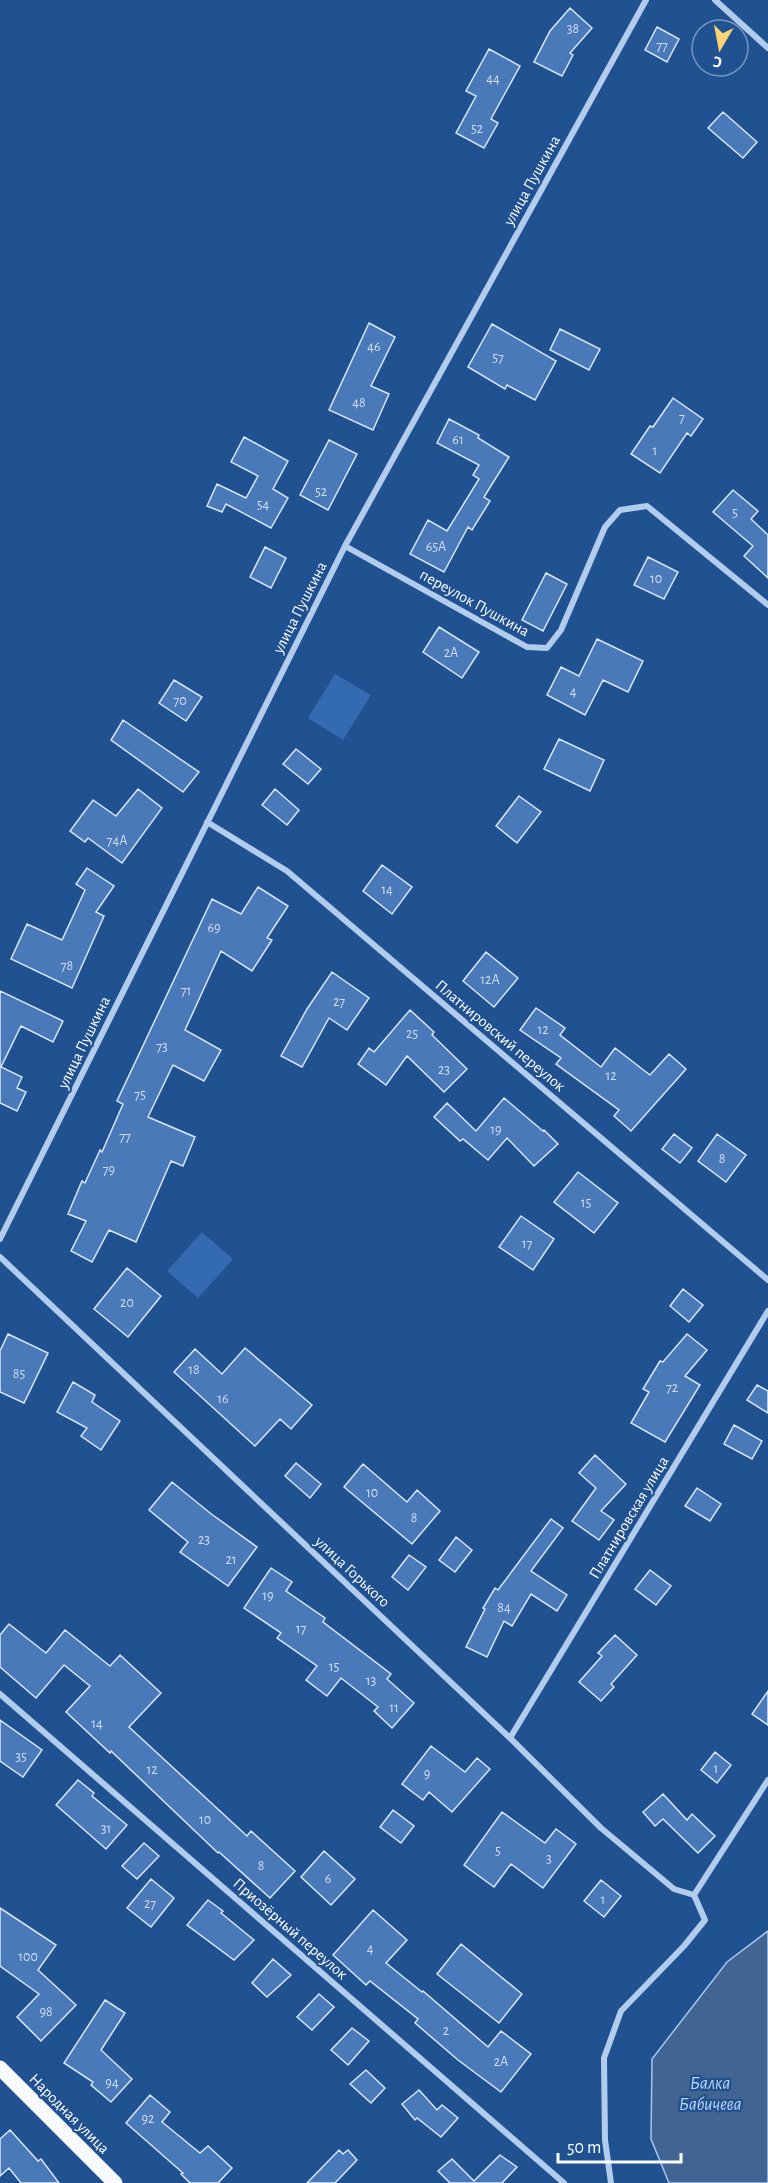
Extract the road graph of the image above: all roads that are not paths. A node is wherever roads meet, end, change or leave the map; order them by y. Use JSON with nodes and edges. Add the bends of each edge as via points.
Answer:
{"nodes":[{"id":1,"x":646,"y":0,"type":"edge"},
{"id":2,"x":715,"y":0,"type":"edge"},
{"id":3,"x":768,"y":48,"type":"edge"},
{"id":4,"x":345,"y":546,"type":"junction"},
{"id":5,"x":768,"y":605,"type":"edge"},
{"id":6,"x":207,"y":822,"type":"junction"},
{"id":7,"x":0,"y":1239,"type":"edge"},
{"id":8,"x":0,"y":1257,"type":"edge"},
{"id":9,"x":768,"y":1280,"type":"edge"},
{"id":10,"x":768,"y":1311,"type":"edge"},
{"id":11,"x":0,"y":1694,"type":"edge"},
{"id":12,"x":510,"y":1738,"type":"junction"},
{"id":13,"x":768,"y":1780,"type":"edge"},
{"id":14,"x":694,"y":1895,"type":"junction"},
{"id":15,"x":0,"y":2068,"type":"edge"},
{"id":16,"x":115,"y":2183,"type":"edge"},
{"id":17,"x":564,"y":2183,"type":"edge"},
{"id":18,"x":611,"y":2183,"type":"edge"}],
"edges":[{"from":1,"to":4,"type":"street","name":"улица Пушкина"},
{"from":2,"to":3,"type":"street"},
{"from":4,"to":5,"type":"street","name":"переулок Пушкина","via":[[527,647],[547,648],[561,630],[605,527],[620,510],[647,506]]},
{"from":4,"to":6,"type":"street","name":"улица Пушкина"},
{"from":6,"to":7,"type":"street","name":"улица Пушкина"},
{"from":6,"to":9,"type":"street","name":"Платнировский переулок","via":[[287,871]]},
{"from":8,"to":12,"type":"street","name":"улица Горького"},
{"from":10,"to":12,"type":"street","name":"Платнировская улица"},
{"from":11,"to":17,"type":"street","name":"Приозёрный переулок"},
{"from":12,"to":14,"type":"street","name":"улица Горького","via":[[601,1828],[674,1889]]},
{"from":13,"to":14,"type":"street"},
{"from":14,"to":18,"type":"street","via":[[705,1920],[621,2011],[604,2058],[605,2140]]},
{"from":15,"to":16,"type":"main road","name":"Народная улица"}]}
